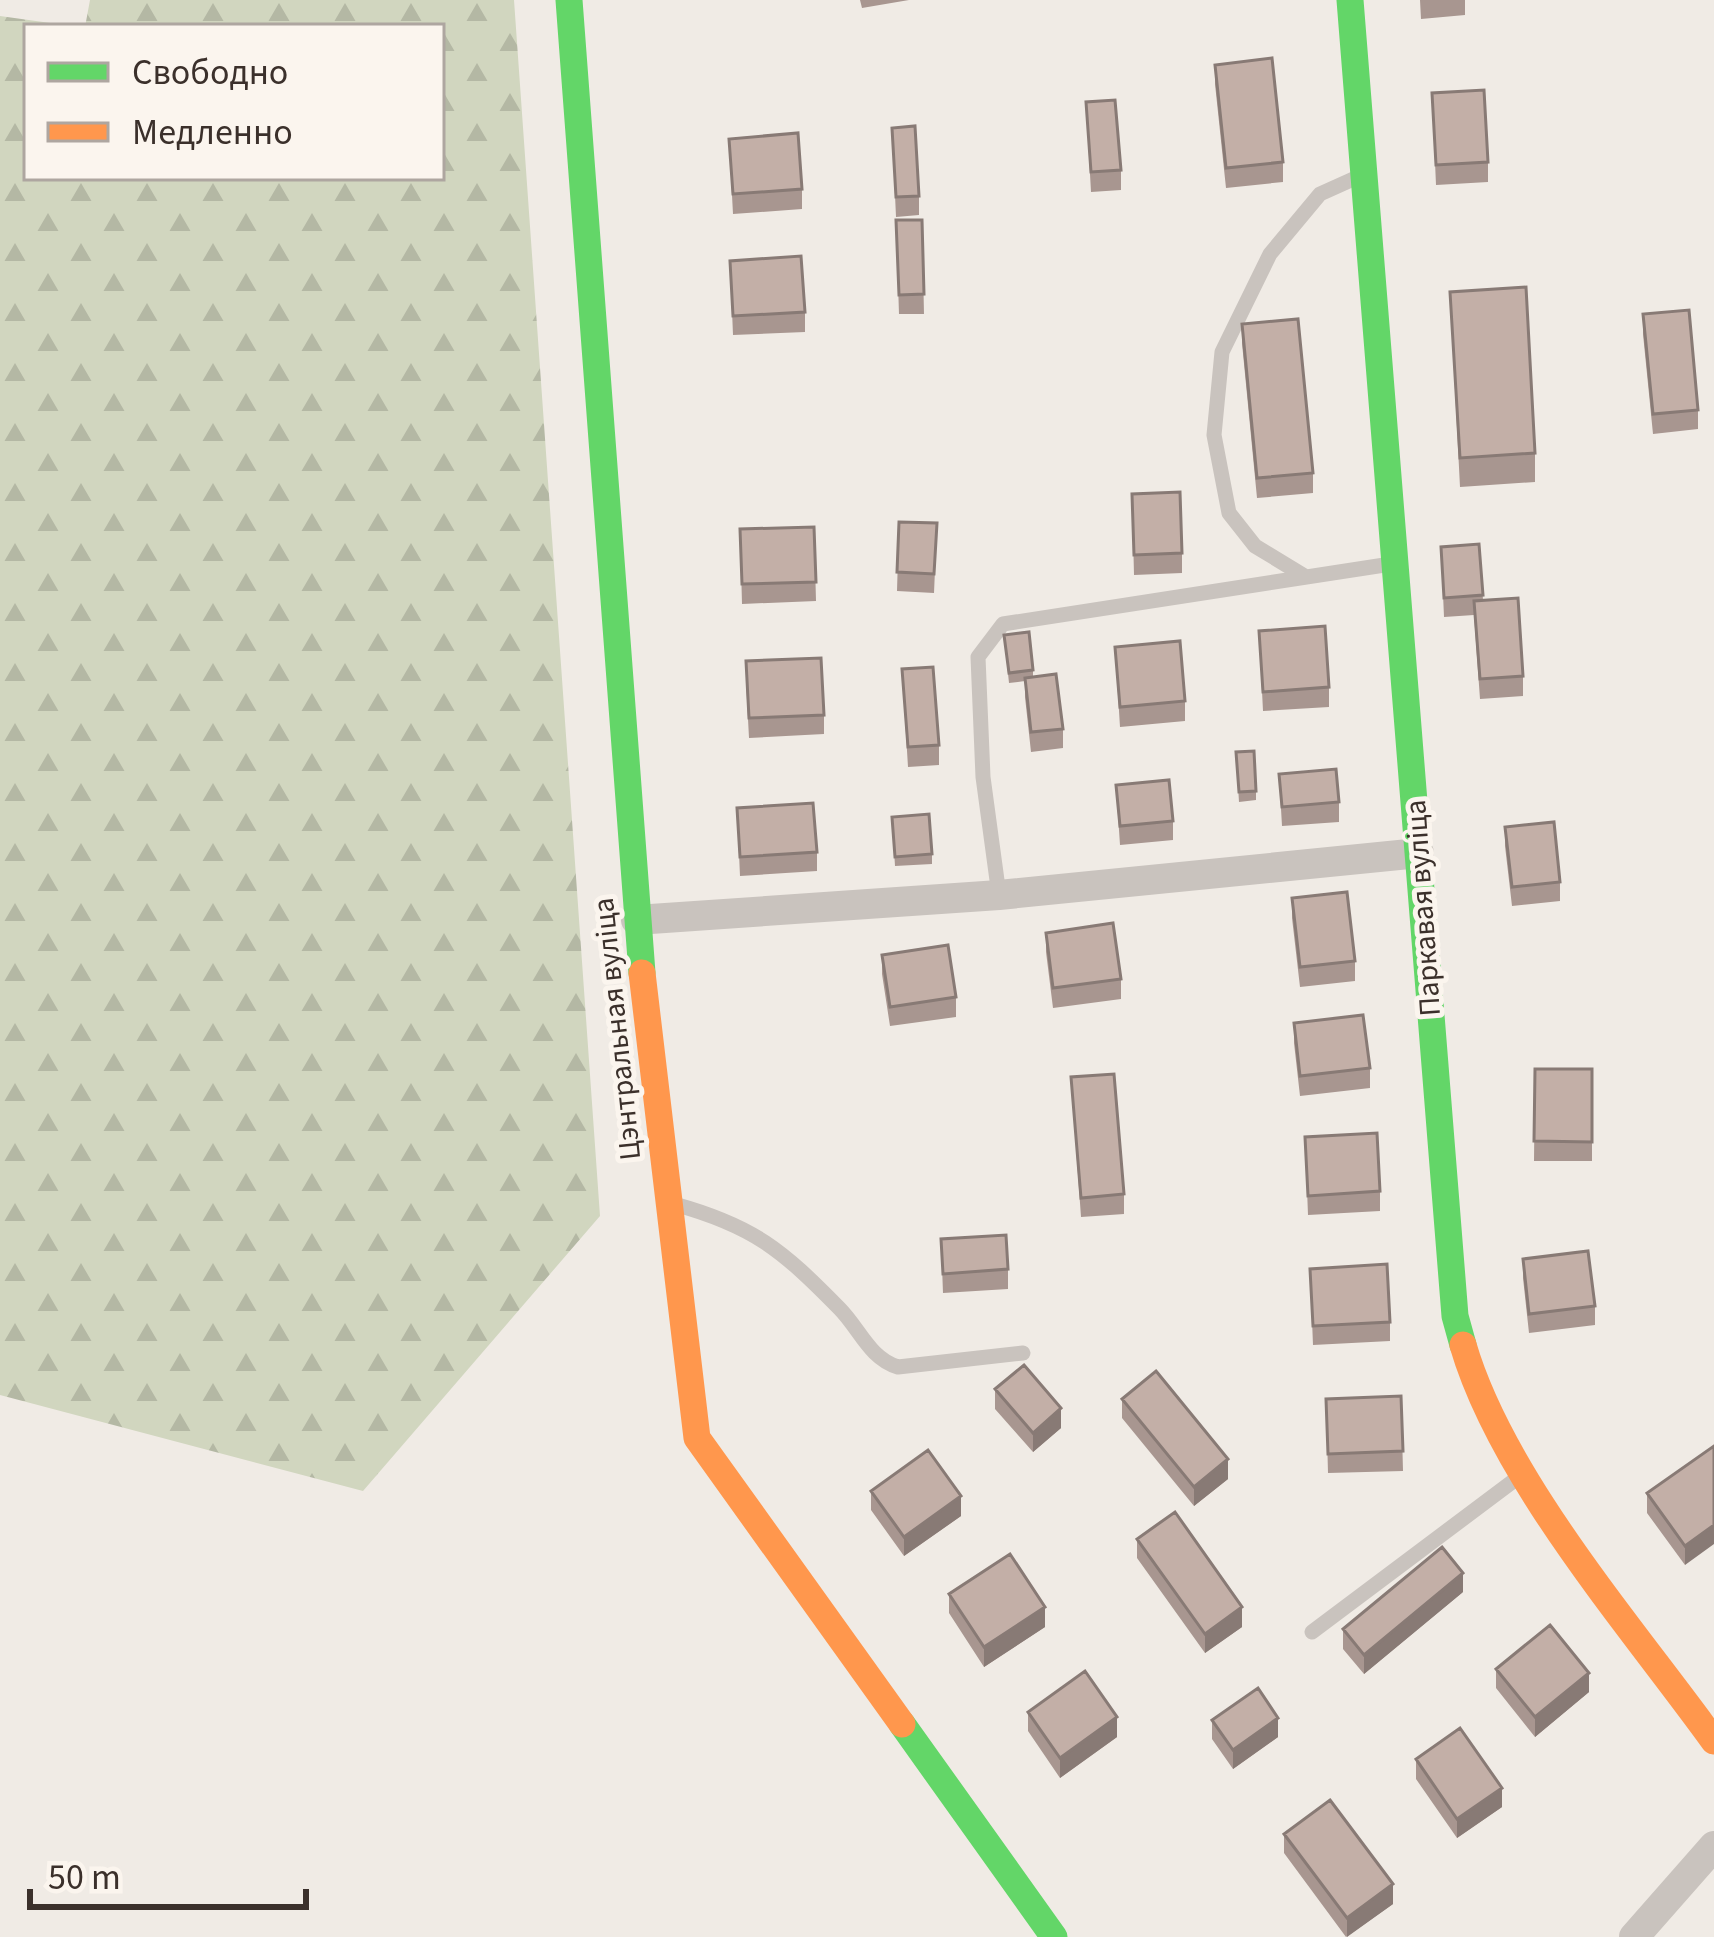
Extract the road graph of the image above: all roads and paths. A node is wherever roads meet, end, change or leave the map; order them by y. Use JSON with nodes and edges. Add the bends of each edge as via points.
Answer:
{"nodes":[{"id":1,"x":569,"y":0,"type":"edge"},
{"id":2,"x":1350,"y":0,"type":"edge"},
{"id":3,"x":1365,"y":174,"type":"junction"},
{"id":4,"x":1394,"y":564,"type":"junction"},
{"id":5,"x":1306,"y":577,"type":"junction"},
{"id":6,"x":1419,"y":853,"type":"junction"},
{"id":7,"x":999,"y":895,"type":"junction"},
{"id":8,"x":636,"y":920,"type":"junction"},
{"id":9,"x":669,"y":1202,"type":"junction"},
{"id":10,"x":1023,"y":1353,"type":"dead end"},
{"id":11,"x":1522,"y":1474,"type":"junction"},
{"id":12,"x":1312,"y":1632,"type":"dead end"},
{"id":13,"x":1714,"y":1741,"type":"edge"},
{"id":14,"x":1714,"y":1846,"type":"edge"},
{"id":15,"x":1054,"y":1937,"type":"edge"},
{"id":16,"x":1634,"y":1937,"type":"edge"}],
"edges":[{"from":1,"to":8,"type":"street","name":"Цэнтральная вуліца"},
{"from":2,"to":3,"type":"street","name":"Паркавая вуліца"},
{"from":3,"to":4,"type":"street","name":"Паркавая вуліца"},
{"from":3,"to":5,"type":"lane","via":[[1320,194],[1270,254],[1222,352],[1214,435],[1228,513],[1255,546]]},
{"from":4,"to":5,"type":"lane"},
{"from":4,"to":6,"type":"street","name":"Паркавая вуліца"},
{"from":5,"to":7,"type":"lane","via":[[1003,624],[987,638],[978,657],[983,777]]},
{"from":6,"to":7,"type":"street"},
{"from":6,"to":11,"type":"street","name":"Паркавая вуліца","via":[[1455,1316],[1478,1396]]},
{"from":7,"to":8,"type":"street"},
{"from":8,"to":9,"type":"street","name":"Цэнтральная вуліца"},
{"from":9,"to":10,"type":"lane","via":[[746,1227],[781,1251],[880,1361]]},
{"from":9,"to":15,"type":"street","name":"Цэнтральная вуліца","via":[[698,1438]]},
{"from":11,"to":12,"type":"lane"},
{"from":11,"to":13,"type":"street","name":"Паркавая вуліца"},
{"from":14,"to":16,"type":"street"}]}
